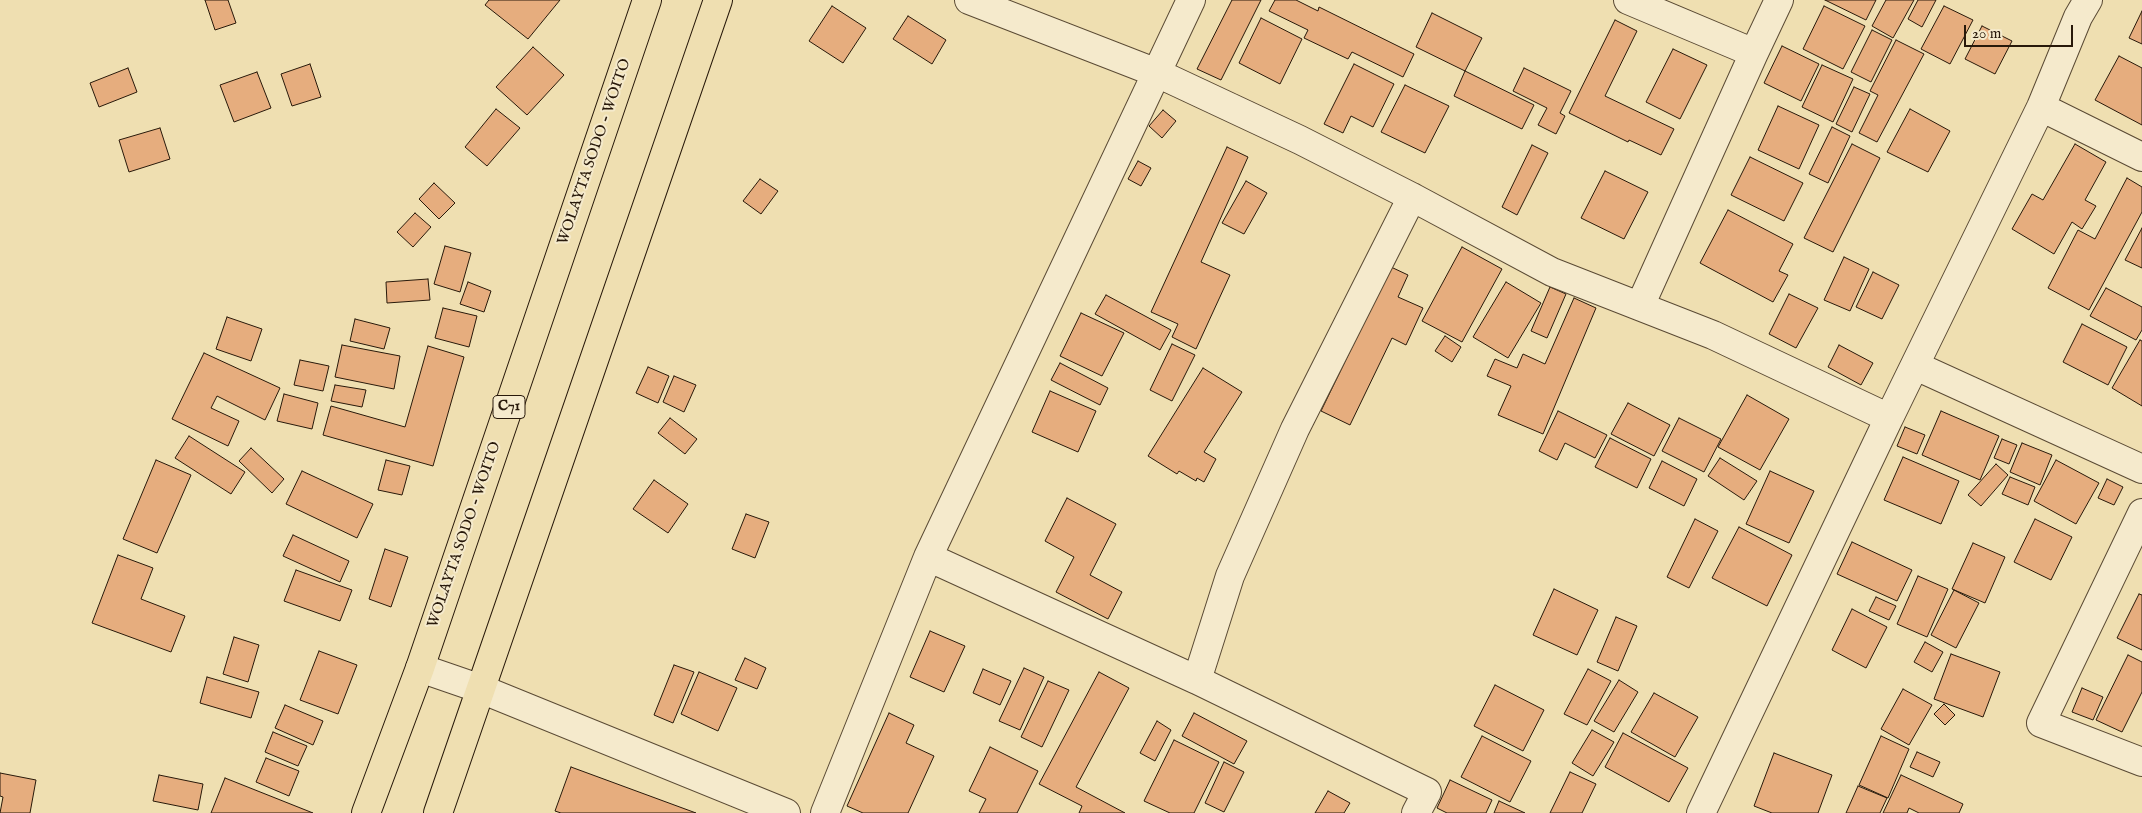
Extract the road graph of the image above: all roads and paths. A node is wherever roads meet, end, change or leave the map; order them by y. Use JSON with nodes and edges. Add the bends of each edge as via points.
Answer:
{"nodes":[{"id":1,"x":647,"y":0,"type":"edge"},
{"id":2,"x":718,"y":0,"type":"edge"},
{"id":3,"x":969,"y":0,"type":"edge"},
{"id":4,"x":1191,"y":0,"type":"edge"},
{"id":5,"x":1628,"y":0,"type":"edge"},
{"id":6,"x":1779,"y":0,"type":"edge"},
{"id":7,"x":2088,"y":0,"type":"edge"},
{"id":8,"x":1754,"y":53,"type":"junction"},
{"id":9,"x":1157,"y":73,"type":"junction"},
{"id":10,"x":2041,"y":107,"type":"junction"},
{"id":11,"x":2142,"y":157,"type":"edge"},
{"id":12,"x":1412,"y":197,"type":"junction"},
{"id":13,"x":1640,"y":306,"type":"junction"},
{"id":14,"x":1916,"y":366,"type":"junction"},
{"id":15,"x":1889,"y":418,"type":"junction"},
{"id":16,"x":2142,"y":469,"type":"edge"},
{"id":17,"x":2142,"y":513,"type":"edge"},
{"id":18,"x":928,"y":557,"type":"junction"},
{"id":19,"x":420,"y":668,"type":"junction"},
{"id":20,"x":1197,"y":680,"type":"junction"},
{"id":21,"x":481,"y":689,"type":"junction"},
{"id":22,"x":2142,"y":762,"type":"edge"},
{"id":23,"x":366,"y":813,"type":"edge"},
{"id":24,"x":438,"y":813,"type":"edge"},
{"id":25,"x":786,"y":813,"type":"edge"},
{"id":26,"x":825,"y":813,"type":"edge"},
{"id":27,"x":1416,"y":813,"type":"edge"},
{"id":28,"x":1700,"y":813,"type":"edge"}],
"edges":[{"from":1,"to":19,"type":"highway","name":"WOLAYTA SODO - WOITO","number":"C71"},
{"from":2,"to":21,"type":"highway"},
{"from":3,"to":9,"type":"street"},
{"from":4,"to":9,"type":"street"},
{"from":5,"to":8,"type":"street"},
{"from":6,"to":8,"type":"street"},
{"from":7,"to":10,"type":"street"},
{"from":8,"to":13,"type":"street"},
{"from":9,"to":12,"type":"street"},
{"from":9,"to":18,"type":"street"},
{"from":10,"to":11,"type":"street"},
{"from":10,"to":14,"type":"street"},
{"from":12,"to":13,"type":"street","via":[[1552,272]]},
{"from":12,"to":20,"type":"street","via":[[1284,455],[1230,576]]},
{"from":13,"to":15,"type":"street","via":[[1713,335]]},
{"from":14,"to":15,"type":"street"},
{"from":14,"to":16,"type":"street"},
{"from":15,"to":28,"type":"street"},
{"from":17,"to":22,"type":"street","via":[[2041,723]]},
{"from":18,"to":20,"type":"street"},
{"from":18,"to":26,"type":"street"},
{"from":19,"to":21,"type":"street"},
{"from":19,"to":23,"type":"highway","name":"WOLAYTA SODO - WOITO","number":"C71"},
{"from":20,"to":27,"type":"street","via":[[1427,792]]},
{"from":21,"to":24,"type":"highway"},
{"from":21,"to":25,"type":"street"}]}
